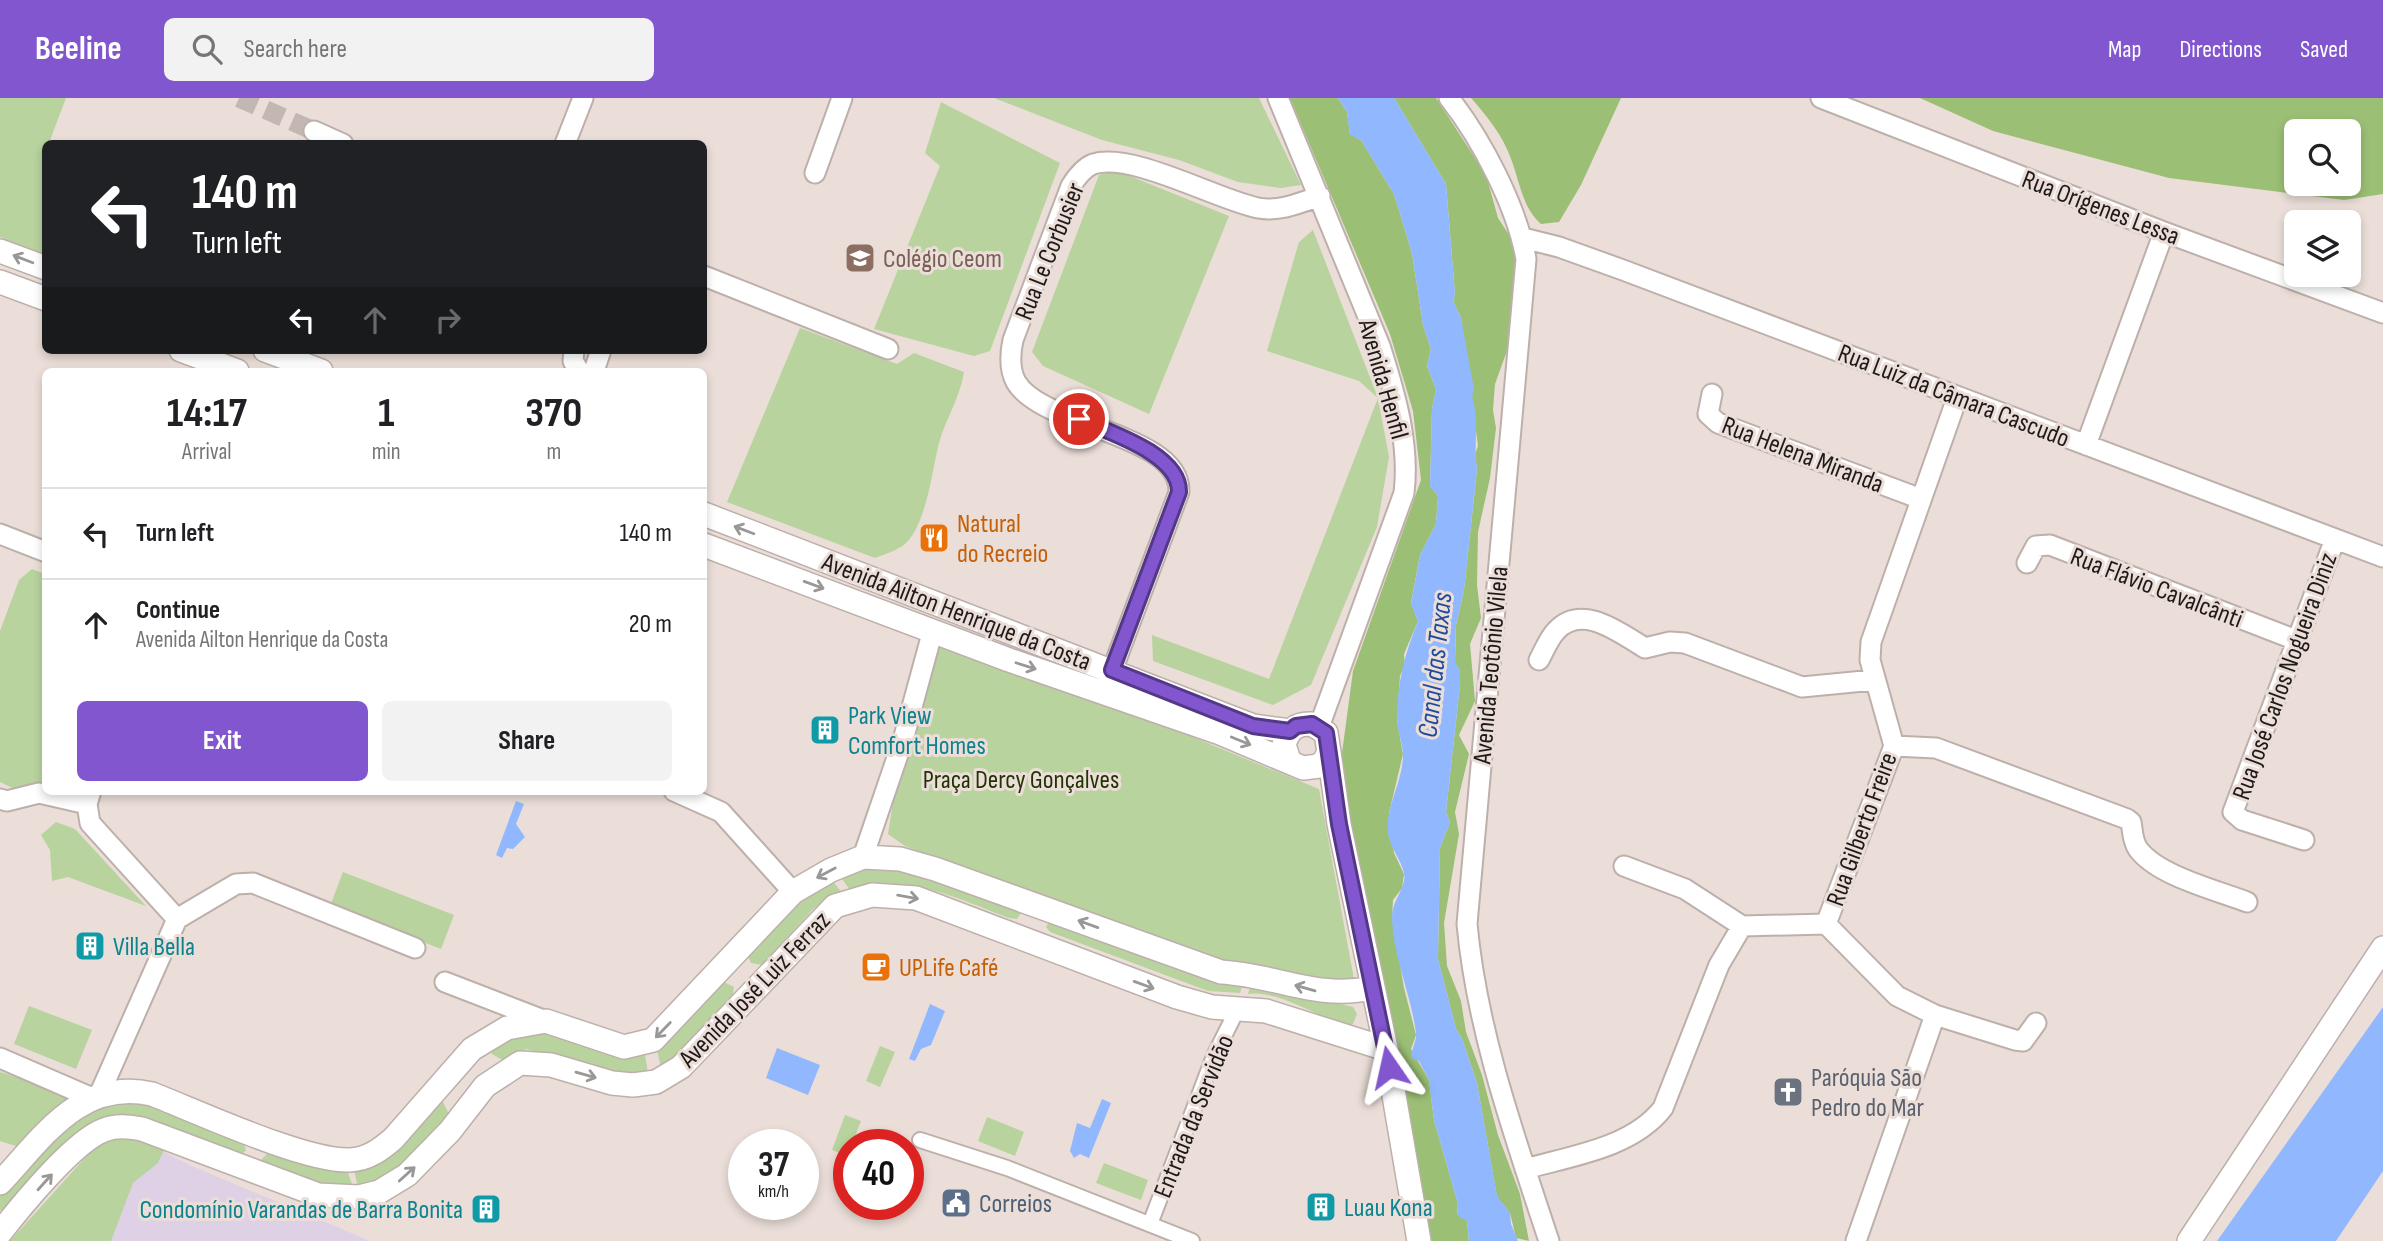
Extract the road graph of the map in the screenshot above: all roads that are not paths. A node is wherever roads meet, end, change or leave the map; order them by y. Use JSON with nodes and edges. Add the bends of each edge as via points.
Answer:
{"nodes":[{"id":1,"x":583,"y":98,"type":"edge"},
{"id":2,"x":842,"y":98,"type":"edge"},
{"id":3,"x":1278,"y":98,"type":"edge"},
{"id":4,"x":1448,"y":98,"type":"edge"},
{"id":5,"x":1821,"y":98,"type":"edge"},
{"id":6,"x":314,"y":131,"type":"tunnel mouth"},
{"id":7,"x":334,"y":140,"type":"edge"},
{"id":8,"x":567,"y":140,"type":"edge"},
{"id":9,"x":815,"y":173,"type":"dead end"},
{"id":10,"x":1320,"y":196,"type":"junction"},
{"id":11,"x":2164,"y":232,"type":"junction"},
{"id":12,"x":1523,"y":239,"type":"junction"},
{"id":13,"x":0,"y":251,"type":"edge"},
{"id":14,"x":42,"y":267,"type":"edge"},
{"id":15,"x":707,"y":277,"type":"edge"},
{"id":16,"x":0,"y":282,"type":"edge"},
{"id":17,"x":42,"y":298,"type":"edge"},
{"id":18,"x":2383,"y":313,"type":"edge"},
{"id":19,"x":888,"y":349,"type":"dead end"},
{"id":20,"x":192,"y":354,"type":"edge"},
{"id":21,"x":274,"y":354,"type":"edge"},
{"id":22,"x":229,"y":368,"type":"edge"},
{"id":23,"x":307,"y":368,"type":"edge"},
{"id":24,"x":1712,"y":394,"type":"dead end"},
{"id":25,"x":1957,"y":398,"type":"junction"},
{"id":26,"x":2086,"y":444,"type":"junction"},
{"id":27,"x":1921,"y":499,"type":"junction"},
{"id":28,"x":707,"y":515,"type":"edge"},
{"id":29,"x":0,"y":534,"type":"edge"},
{"id":30,"x":2335,"y":539,"type":"junction"},
{"id":31,"x":783,"y":544,"type":"junction"},
{"id":32,"x":707,"y":546,"type":"edge"},
{"id":33,"x":42,"y":550,"type":"edge"},
{"id":34,"x":2383,"y":556,"type":"edge"},
{"id":35,"x":2027,"y":564,"type":"dead end"},
{"id":36,"x":775,"y":571,"type":"junction"},
{"id":37,"x":933,"y":630,"type":"junction"},
{"id":38,"x":2297,"y":640,"type":"junction"},
{"id":39,"x":1539,"y":660,"type":"dead end"},
{"id":40,"x":1109,"y":680,"type":"junction"},
{"id":41,"x":1874,"y":680,"type":"junction"},
{"id":42,"x":1155,"y":699,"type":"junction"},
{"id":43,"x":1308,"y":722,"type":"junction"},
{"id":44,"x":1894,"y":746,"type":"junction"},
{"id":45,"x":1329,"y":752,"type":"junction"},
{"id":46,"x":1296,"y":764,"type":"junction"},
{"id":47,"x":42,"y":793,"type":"edge"},
{"id":48,"x":59,"y":795,"type":"edge"},
{"id":49,"x":683,"y":795,"type":"edge"},
{"id":50,"x":89,"y":798,"type":"edge"},
{"id":51,"x":0,"y":799,"type":"edge"},
{"id":52,"x":1339,"y":824,"type":"junction"},
{"id":53,"x":2304,"y":840,"type":"dead end"},
{"id":54,"x":863,"y":857,"type":"junction"},
{"id":55,"x":1624,"y":866,"type":"dead end"},
{"id":56,"x":793,"y":892,"type":"junction"},
{"id":57,"x":2248,"y":902,"type":"dead end"},
{"id":58,"x":1038,"y":905,"type":"junction"},
{"id":59,"x":177,"y":919,"type":"junction"},
{"id":60,"x":1826,"y":923,"type":"junction"},
{"id":61,"x":1742,"y":926,"type":"junction"},
{"id":62,"x":1026,"y":941,"type":"junction"},
{"id":63,"x":415,"y":948,"type":"dead end"},
{"id":64,"x":2383,"y":948,"type":"edge"},
{"id":65,"x":730,"y":959,"type":"junction"},
{"id":66,"x":445,"y":982,"type":"dead end"},
{"id":67,"x":756,"y":986,"type":"junction"},
{"id":68,"x":1373,"y":988,"type":"junction"},
{"id":69,"x":1238,"y":1008,"type":"junction"},
{"id":70,"x":1935,"y":1015,"type":"junction"},
{"id":71,"x":546,"y":1021,"type":"junction"},
{"id":72,"x":2036,"y":1023,"type":"dead end"},
{"id":73,"x":1332,"y":1033,"type":"junction"},
{"id":74,"x":1386,"y":1049,"type":"junction"},
{"id":75,"x":0,"y":1058,"type":"edge"},
{"id":76,"x":448,"y":1075,"type":"junction"},
{"id":77,"x":1392,"y":1085,"type":"junction"},
{"id":78,"x":485,"y":1086,"type":"junction"},
{"id":79,"x":95,"y":1095,"type":"junction"},
{"id":80,"x":264,"y":1138,"type":"junction"},
{"id":81,"x":924,"y":1141,"type":"edge"},
{"id":82,"x":252,"y":1169,"type":"junction"},
{"id":83,"x":1525,"y":1169,"type":"junction"},
{"id":84,"x":0,"y":1183,"type":"edge"},
{"id":85,"x":1150,"y":1224,"type":"junction"},
{"id":86,"x":3,"y":1225,"type":"edge"},
{"id":87,"x":1192,"y":1241,"type":"edge"},
{"id":88,"x":1419,"y":1241,"type":"edge"},
{"id":89,"x":1549,"y":1241,"type":"edge"},
{"id":90,"x":1856,"y":1241,"type":"edge"},
{"id":91,"x":2189,"y":1241,"type":"edge"}],
"edges":[{"from":1,"to":8,"type":"street"},
{"from":2,"to":9,"type":"street"},
{"from":3,"to":10,"type":"street","name":"Avenida Henfil"},
{"from":4,"to":12,"type":"street","name":"Avenida Teotônio Vilela","via":[[1479,146]]},
{"from":5,"to":11,"type":"street","name":"Rua Orígenes Lessa"},
{"from":6,"to":7,"type":"street"},
{"from":10,"to":40,"type":"street","name":"Rua Le Corbusier","via":[[1284,208],[1260,208],[1132,165],[1101,163],[1085,169],[1071,186],[1017,327],[1011,350],[1016,382],[1034,400],[1145,449],[1172,469],[1179,481],[1179,492]]},
{"from":10,"to":43,"type":"street","name":"Avenida Henfil","via":[[1392,385],[1407,471],[1404,493]]},
{"from":11,"to":18,"type":"street","name":"Rua Orígenes Lessa"},
{"from":11,"to":26,"type":"street"},
{"from":12,"to":25,"type":"street","name":"Rua Luiz da Câmara Cascudo","via":[[1623,270]]},
{"from":12,"to":83,"type":"street","name":"Avenida Teotônio Vilela","via":[[1527,279],[1466,924],[1479,1009]]},
{"from":14,"to":13,"type":"street","one_way":true},
{"from":15,"to":19,"type":"street"},
{"from":16,"to":17,"type":"street"},
{"from":20,"to":22,"type":"street"},
{"from":21,"to":23,"type":"street"},
{"from":24,"to":27,"type":"street","name":"Rua Helena Miranda","via":[[1708,414],[1718,423]]},
{"from":25,"to":26,"type":"street","name":"Rua Luiz da Câmara Cascudo"},
{"from":25,"to":27,"type":"street","name":"Rua Gilberto Freire"},
{"from":26,"to":30,"type":"street","name":"Rua Luiz da Câmara Cascudo"},
{"from":27,"to":41,"type":"street","name":"Rua Gilberto Freire","via":[[1871,642]]},
{"from":31,"to":28,"type":"street","name":"Avenida Ailton Henrique da Costa","one_way":true},
{"from":29,"to":33,"type":"street"},
{"from":30,"to":34,"type":"street","name":"Rua Luiz da Câmara Cascudo"},
{"from":30,"to":38,"type":"street","name":"Rua José Carlos Nogueira Diniz"},
{"from":31,"to":36,"type":"street"},
{"from":31,"to":40,"type":"street","name":"Avenida Ailton Henrique da Costa","via":[[1005,632]]},
{"from":32,"to":36,"type":"street","name":"Avenida Ailton Henrique da Costa"},
{"from":35,"to":38,"type":"street","name":"Rua Flávio Cavalcânti","via":[[2036,546],[2050,545]]},
{"from":36,"to":37,"type":"street","name":"Avenida Ailton Henrique da Costa","one_way":true},
{"from":37,"to":40,"type":"street","name":"Avenida Ailton Henrique da Costa","one_way":true,"via":[[1009,660]]},
{"from":37,"to":54,"type":"street","via":[[903,740]]},
{"from":38,"to":53,"type":"street","name":"Rua José Carlos Nogueira Diniz","via":[[2233,812],[2242,820]]},
{"from":39,"to":41,"type":"street","via":[[1555,632],[1574,620],[1600,622],[1645,648],[1685,643],[1802,687]]},
{"from":40,"to":42,"type":"street","name":"Avenida Ailton Henrique da Costa"},
{"from":41,"to":44,"type":"street","name":"Rua Gilberto Freire"},
{"from":42,"to":43,"type":"street","name":"Avenida Ailton Henrique da Costa","via":[[1253,726]]},
{"from":42,"to":46,"type":"street","name":"Avenida Ailton Henrique da Costa","one_way":true},
{"from":43,"to":45,"type":"street","via":[[1326,733]]},
{"from":43,"to":46,"type":"street","via":[[1284,746]]},
{"from":44,"to":57,"type":"street","via":[[1936,748],[2127,819],[2138,850],[2154,863]]},
{"from":44,"to":60,"type":"street","name":"Rua Gilberto Freire"},
{"from":45,"to":46,"type":"street","via":[[1319,766]]},
{"from":45,"to":52,"type":"street"},
{"from":46,"to":52,"type":"street","via":[[1316,781]]},
{"from":47,"to":51,"type":"street"},
{"from":48,"to":50,"type":"street"},
{"from":49,"to":56,"type":"street","via":[[721,812]]},
{"from":50,"to":59,"type":"street","via":[[90,823],[98,835]]},
{"from":52,"to":68,"type":"street"},
{"from":54,"to":56,"type":"street","name":"Avenida José Luiz Ferraz","one_way":true},
{"from":54,"to":58,"type":"street","name":"Avenida José Luiz Ferraz","via":[[900,859]]},
{"from":55,"to":61,"type":"street","via":[[1685,889]]},
{"from":56,"to":65,"type":"street","name":"Avenida José Luiz Ferraz"},
{"from":58,"to":62,"type":"street"},
{"from":68,"to":58,"type":"street","name":"Avenida José Luiz Ferraz","one_way":true,"via":[[1317,992],[1265,977],[1221,972]]},
{"from":59,"to":63,"type":"street","via":[[236,884],[253,883]]},
{"from":59,"to":79,"type":"street"},
{"from":60,"to":61,"type":"street","name":"Rua Gilberto Freire"},
{"from":60,"to":70,"type":"street","via":[[1896,996]]},
{"from":61,"to":83,"type":"street","via":[[1719,965],[1655,1119],[1632,1136]]},
{"from":67,"to":62,"type":"street","name":"Avenida José Luiz Ferraz","one_way":true,"via":[[835,906],[872,895],[916,898]]},
{"from":62,"to":69,"type":"street","name":"Avenida José Luiz Ferraz","one_way":true,"via":[[1177,997],[1212,1007]]},
{"from":64,"to":91,"type":"street"},
{"from":65,"to":67,"type":"street"},
{"from":65,"to":71,"type":"street","name":"Avenida José Luiz Ferraz","one_way":true,"via":[[653,1040],[638,1046],[624,1047]]},
{"from":66,"to":71,"type":"street"},
{"from":78,"to":67,"type":"street","name":"Avenida José Luiz Ferraz","one_way":true,"via":[[520,1063],[551,1065],[612,1083],[656,1082],[681,1067]]},
{"from":68,"to":74,"type":"street"},
{"from":69,"to":73,"type":"street","name":"Avenida José Luiz Ferraz","via":[[1266,1011]]},
{"from":69,"to":85,"type":"street","name":"Entrada da Servidão","via":[[1217,1048]]},
{"from":70,"to":72,"type":"street","via":[[2023,1041]]},
{"from":70,"to":90,"type":"street"},
{"from":71,"to":76,"type":"street","name":"Avenida José Luiz Ferraz","via":[[520,1024],[488,1037]]},
{"from":73,"to":74,"type":"street","name":"Avenida José Luiz Ferraz"},
{"from":73,"to":77,"type":"street","via":[[1365,1054]]},
{"from":74,"to":77,"type":"street"},
{"from":75,"to":79,"type":"street"},
{"from":76,"to":78,"type":"street","via":[[477,1066],[486,1076]]},
{"from":76,"to":80,"type":"street","name":"Avenida José Luiz Ferraz","via":[[393,1139],[363,1158],[327,1158]]},
{"from":77,"to":88,"type":"street"},
{"from":82,"to":78,"type":"street","name":"Avenida José Luiz Ferraz","one_way":true,"via":[[318,1195],[359,1197],[379,1192],[416,1166]]},
{"from":79,"to":80,"type":"street","name":"Avenida José Luiz Ferraz","via":[[122,1090],[152,1094]]},
{"from":79,"to":84,"type":"street","via":[[75,1107]]},
{"from":80,"to":82,"type":"street"},
{"from":81,"to":85,"type":"street"},
{"from":86,"to":82,"type":"street","name":"Avenida José Luiz Ferraz","one_way":true,"via":[[78,1146],[111,1128],[142,1129]]},
{"from":83,"to":89,"type":"street","name":"Avenida Teotônio Vilela"},
{"from":85,"to":87,"type":"street"}]}
